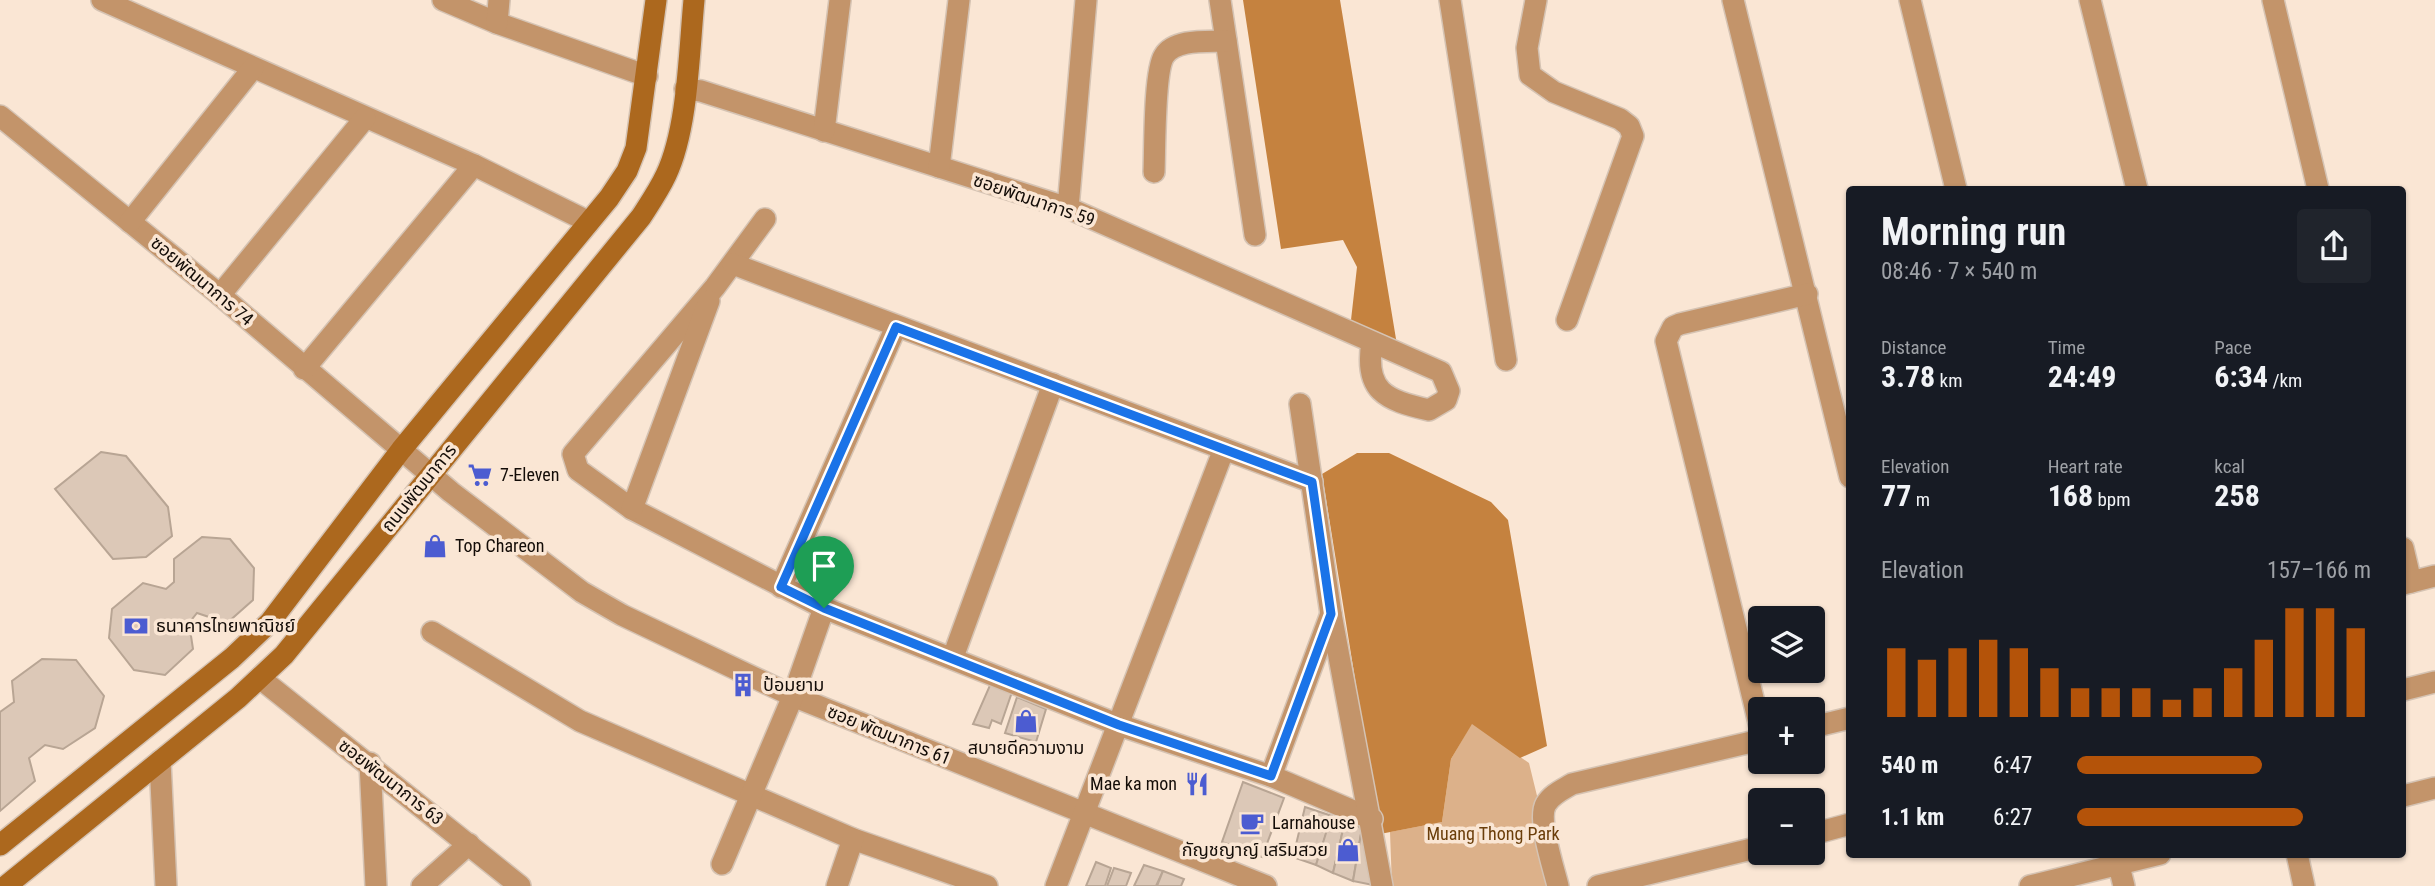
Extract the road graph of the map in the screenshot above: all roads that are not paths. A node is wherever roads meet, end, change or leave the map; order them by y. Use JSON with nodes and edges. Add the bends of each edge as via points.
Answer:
{"nodes":[{"id":1,"x":443,"y":0,"type":"edge"},
{"id":2,"x":499,"y":0,"type":"edge"},
{"id":3,"x":656,"y":0,"type":"edge"},
{"id":4,"x":694,"y":0,"type":"edge"},
{"id":5,"x":840,"y":0,"type":"edge"},
{"id":6,"x":959,"y":0,"type":"edge"},
{"id":7,"x":1087,"y":0,"type":"edge"},
{"id":8,"x":1220,"y":0,"type":"edge"},
{"id":9,"x":1450,"y":0,"type":"edge"},
{"id":10,"x":1536,"y":0,"type":"edge"},
{"id":11,"x":1733,"y":0,"type":"edge"},
{"id":12,"x":1910,"y":0,"type":"edge"},
{"id":13,"x":2090,"y":0,"type":"edge"},
{"id":14,"x":2273,"y":0,"type":"edge"},
{"id":15,"x":108,"y":2,"type":"edge"},
{"id":16,"x":496,"y":23,"type":"junction"},
{"id":17,"x":1226,"y":41,"type":"junction"},
{"id":18,"x":253,"y":68,"type":"junction"},
{"id":19,"x":648,"y":76,"type":"junction"},
{"id":20,"x":685,"y":89,"type":"junction"},
{"id":21,"x":0,"y":116,"type":"edge"},
{"id":22,"x":365,"y":118,"type":"junction"},
{"id":23,"x":824,"y":131,"type":"junction"},
{"id":24,"x":474,"y":165,"type":"junction"},
{"id":25,"x":939,"y":167,"type":"junction"},
{"id":26,"x":1154,"y":172,"type":"dead end"},
{"id":27,"x":1954,"y":186,"type":"edge"},
{"id":28,"x":2136,"y":186,"type":"edge"},
{"id":29,"x":2317,"y":186,"type":"edge"},
{"id":30,"x":1068,"y":208,"type":"junction"},
{"id":31,"x":122,"y":215,"type":"junction"},
{"id":32,"x":765,"y":219,"type":"dead end"},
{"id":33,"x":589,"y":222,"type":"junction"},
{"id":34,"x":1255,"y":235,"type":"dead end"},
{"id":35,"x":733,"y":264,"type":"junction"},
{"id":36,"x":715,"y":287,"type":"junction"},
{"id":37,"x":1807,"y":294,"type":"junction"},
{"id":38,"x":220,"y":295,"type":"junction"},
{"id":39,"x":1567,"y":320,"type":"dead end"},
{"id":40,"x":896,"y":327,"type":"junction"},
{"id":41,"x":1372,"y":342,"type":"dead end"},
{"id":42,"x":1506,"y":360,"type":"dead end"},
{"id":43,"x":304,"y":369,"type":"junction"},
{"id":44,"x":1052,"y":384,"type":"junction"},
{"id":45,"x":1300,"y":404,"type":"dead end"},
{"id":46,"x":1224,"y":449,"type":"junction"},
{"id":47,"x":401,"y":450,"type":"junction"},
{"id":48,"x":1846,"y":460,"type":"edge"},
{"id":49,"x":430,"y":475,"type":"junction"},
{"id":50,"x":1312,"y":482,"type":"junction"},
{"id":51,"x":632,"y":509,"type":"junction"},
{"id":52,"x":2435,"y":576,"type":"edge"},
{"id":53,"x":2407,"y":583,"type":"edge"},
{"id":54,"x":781,"y":587,"type":"junction"},
{"id":55,"x":824,"y":608,"type":"junction"},
{"id":56,"x":1331,"y":614,"type":"junction"},
{"id":57,"x":432,"y":632,"type":"dead end"},
{"id":58,"x":953,"y":657,"type":"junction"},
{"id":59,"x":261,"y":679,"type":"junction"},
{"id":60,"x":2435,"y":682,"type":"edge"},
{"id":61,"x":2406,"y":689,"type":"edge"},
{"id":62,"x":793,"y":696,"type":"junction"},
{"id":63,"x":1753,"y":697,"type":"edge"},
{"id":64,"x":1846,"y":719,"type":"edge"},
{"id":65,"x":1825,"y":724,"type":"edge"},
{"id":66,"x":1119,"y":725,"type":"junction"},
{"id":67,"x":1748,"y":743,"type":"edge"},
{"id":68,"x":160,"y":761,"type":"junction"},
{"id":69,"x":370,"y":763,"type":"junction"},
{"id":70,"x":1271,"y":776,"type":"junction"},
{"id":71,"x":2435,"y":788,"type":"edge"},
{"id":72,"x":2406,"y":795,"type":"edge"},
{"id":73,"x":750,"y":796,"type":"junction"},
{"id":74,"x":1085,"y":813,"type":"junction"},
{"id":75,"x":1372,"y":819,"type":"junction"},
{"id":76,"x":1846,"y":825,"type":"edge"},
{"id":77,"x":1825,"y":831,"type":"edge"},
{"id":78,"x":853,"y":839,"type":"junction"},
{"id":79,"x":0,"y":845,"type":"edge"},
{"id":80,"x":469,"y":845,"type":"junction"},
{"id":81,"x":1748,"y":850,"type":"edge"},
{"id":82,"x":2298,"y":858,"type":"edge"},
{"id":83,"x":2117,"y":859,"type":"edge"},
{"id":84,"x":722,"y":864,"type":"dead end"},
{"id":85,"x":6,"y":886,"type":"edge"},
{"id":86,"x":166,"y":886,"type":"edge"},
{"id":87,"x":376,"y":886,"type":"edge"},
{"id":88,"x":422,"y":886,"type":"edge"},
{"id":89,"x":520,"y":886,"type":"edge"},
{"id":90,"x":837,"y":886,"type":"edge"},
{"id":91,"x":987,"y":886,"type":"edge"},
{"id":92,"x":1055,"y":886,"type":"edge"},
{"id":93,"x":1266,"y":886,"type":"edge"},
{"id":94,"x":1382,"y":886,"type":"edge"},
{"id":95,"x":1558,"y":886,"type":"edge"},
{"id":96,"x":1598,"y":886,"type":"edge"},
{"id":97,"x":2030,"y":886,"type":"edge"},
{"id":98,"x":2124,"y":886,"type":"edge"},
{"id":99,"x":2304,"y":886,"type":"edge"}],
"edges":[{"from":1,"to":16,"type":"street"},
{"from":2,"to":16,"type":"street"},
{"from":3,"to":19,"type":"main road","name":"ถนนพัฒนาการ"},
{"from":4,"to":20,"type":"main road","name":"ถนนพัฒนาการ"},
{"from":5,"to":23,"type":"street"},
{"from":6,"to":25,"type":"street"},
{"from":7,"to":30,"type":"street"},
{"from":8,"to":17,"type":"street"},
{"from":9,"to":42,"type":"street"},
{"from":10,"to":39,"type":"street","via":[[1527,48],[1530,75],[1554,92],[1620,119],[1633,136]]},
{"from":11,"to":37,"type":"street"},
{"from":12,"to":27,"type":"street"},
{"from":13,"to":28,"type":"street"},
{"from":14,"to":29,"type":"street"},
{"from":15,"to":18,"type":"street"},
{"from":16,"to":19,"type":"street"},
{"from":17,"to":26,"type":"street","via":[[1176,47],[1164,56],[1159,73]]},
{"from":17,"to":34,"type":"street"},
{"from":18,"to":22,"type":"street"},
{"from":18,"to":31,"type":"street"},
{"from":19,"to":33,"type":"main road","name":"ถนนพัฒนาการ","via":[[636,148],[627,171]]},
{"from":20,"to":23,"type":"street","name":"ซอยพัฒนาการ 59","via":[[701,90]]},
{"from":20,"to":49,"type":"main road","name":"ถนนพัฒนาการ","via":[[674,156],[641,217]]},
{"from":21,"to":31,"type":"street","name":"ซอยพัฒนาการ 74"},
{"from":22,"to":24,"type":"street"},
{"from":22,"to":38,"type":"street"},
{"from":23,"to":25,"type":"street","name":"ซอยพัฒนาการ 59"},
{"from":24,"to":33,"type":"street"},
{"from":24,"to":43,"type":"street"},
{"from":25,"to":30,"type":"street","name":"ซอยพัฒนาการ 59"},
{"from":30,"to":41,"type":"street","name":"ซอยพัฒนาการ 59"},
{"from":31,"to":38,"type":"street","name":"ซอยพัฒนาการ 74"},
{"from":32,"to":35,"type":"street"},
{"from":33,"to":47,"type":"main road","name":"ถนนพัฒนาการ"},
{"from":35,"to":36,"type":"street"},
{"from":35,"to":40,"type":"street"},
{"from":36,"to":51,"type":"street"},
{"from":36,"to":51,"type":"street","via":[[573,454],[578,470]]},
{"from":37,"to":48,"type":"street"},
{"from":37,"to":63,"type":"street","via":[[1680,324],[1666,341]]},
{"from":38,"to":43,"type":"street","name":"ซอยพัฒนาการ 74"},
{"from":40,"to":44,"type":"street"},
{"from":40,"to":54,"type":"street"},
{"from":43,"to":47,"type":"street","name":"ซอยพัฒนาการ 74"},
{"from":44,"to":46,"type":"street"},
{"from":44,"to":58,"type":"street"},
{"from":45,"to":50,"type":"street"},
{"from":46,"to":50,"type":"street"},
{"from":46,"to":66,"type":"street"},
{"from":47,"to":49,"type":"street","name":"ซอยพัฒนาการ 74"},
{"from":47,"to":79,"type":"main road","name":"ถนนพัฒนาการ","via":[[291,597],[251,641]]},
{"from":49,"to":59,"type":"main road","name":"ถนนพัฒนาการ"},
{"from":49,"to":62,"type":"street","name":"ซอย พัฒนาการ 61","via":[[582,592]]},
{"from":50,"to":56,"type":"street"},
{"from":51,"to":54,"type":"street"},
{"from":52,"to":53,"type":"street"},
{"from":54,"to":55,"type":"street"},
{"from":55,"to":58,"type":"street"},
{"from":55,"to":62,"type":"street"},
{"from":56,"to":70,"type":"street"},
{"from":56,"to":75,"type":"street"},
{"from":57,"to":73,"type":"street","via":[[580,720]]},
{"from":58,"to":66,"type":"street"},
{"from":59,"to":68,"type":"main road","name":"ถนนพัฒนาการ"},
{"from":59,"to":69,"type":"street","name":"ซอยพัฒนาการ 63"},
{"from":60,"to":61,"type":"street"},
{"from":62,"to":73,"type":"street"},
{"from":62,"to":74,"type":"street","name":"ซอย พัฒนาการ 61"},
{"from":64,"to":65,"type":"street"},
{"from":66,"to":70,"type":"street"},
{"from":66,"to":74,"type":"street"},
{"from":67,"to":95,"type":"street","via":[[1572,784],[1554,794],[1544,807],[1544,824]]},
{"from":68,"to":85,"type":"main road","name":"ถนนพัฒนาการ"},
{"from":68,"to":86,"type":"street"},
{"from":69,"to":80,"type":"street","name":"ซอยพัฒนาการ 63"},
{"from":69,"to":87,"type":"street"},
{"from":70,"to":75,"type":"street"},
{"from":71,"to":72,"type":"street"},
{"from":73,"to":78,"type":"street"},
{"from":73,"to":84,"type":"street"},
{"from":74,"to":92,"type":"street"},
{"from":74,"to":93,"type":"street","name":"ซอย พัฒนาการ 61"},
{"from":75,"to":94,"type":"street"},
{"from":76,"to":77,"type":"street"},
{"from":78,"to":90,"type":"street"},
{"from":78,"to":91,"type":"street"},
{"from":80,"to":88,"type":"street"},
{"from":80,"to":89,"type":"street","name":"ซอยพัฒนาการ 63"},
{"from":81,"to":96,"type":"street"},
{"from":82,"to":99,"type":"street"},
{"from":83,"to":97,"type":"street"},
{"from":83,"to":98,"type":"street"}]}
